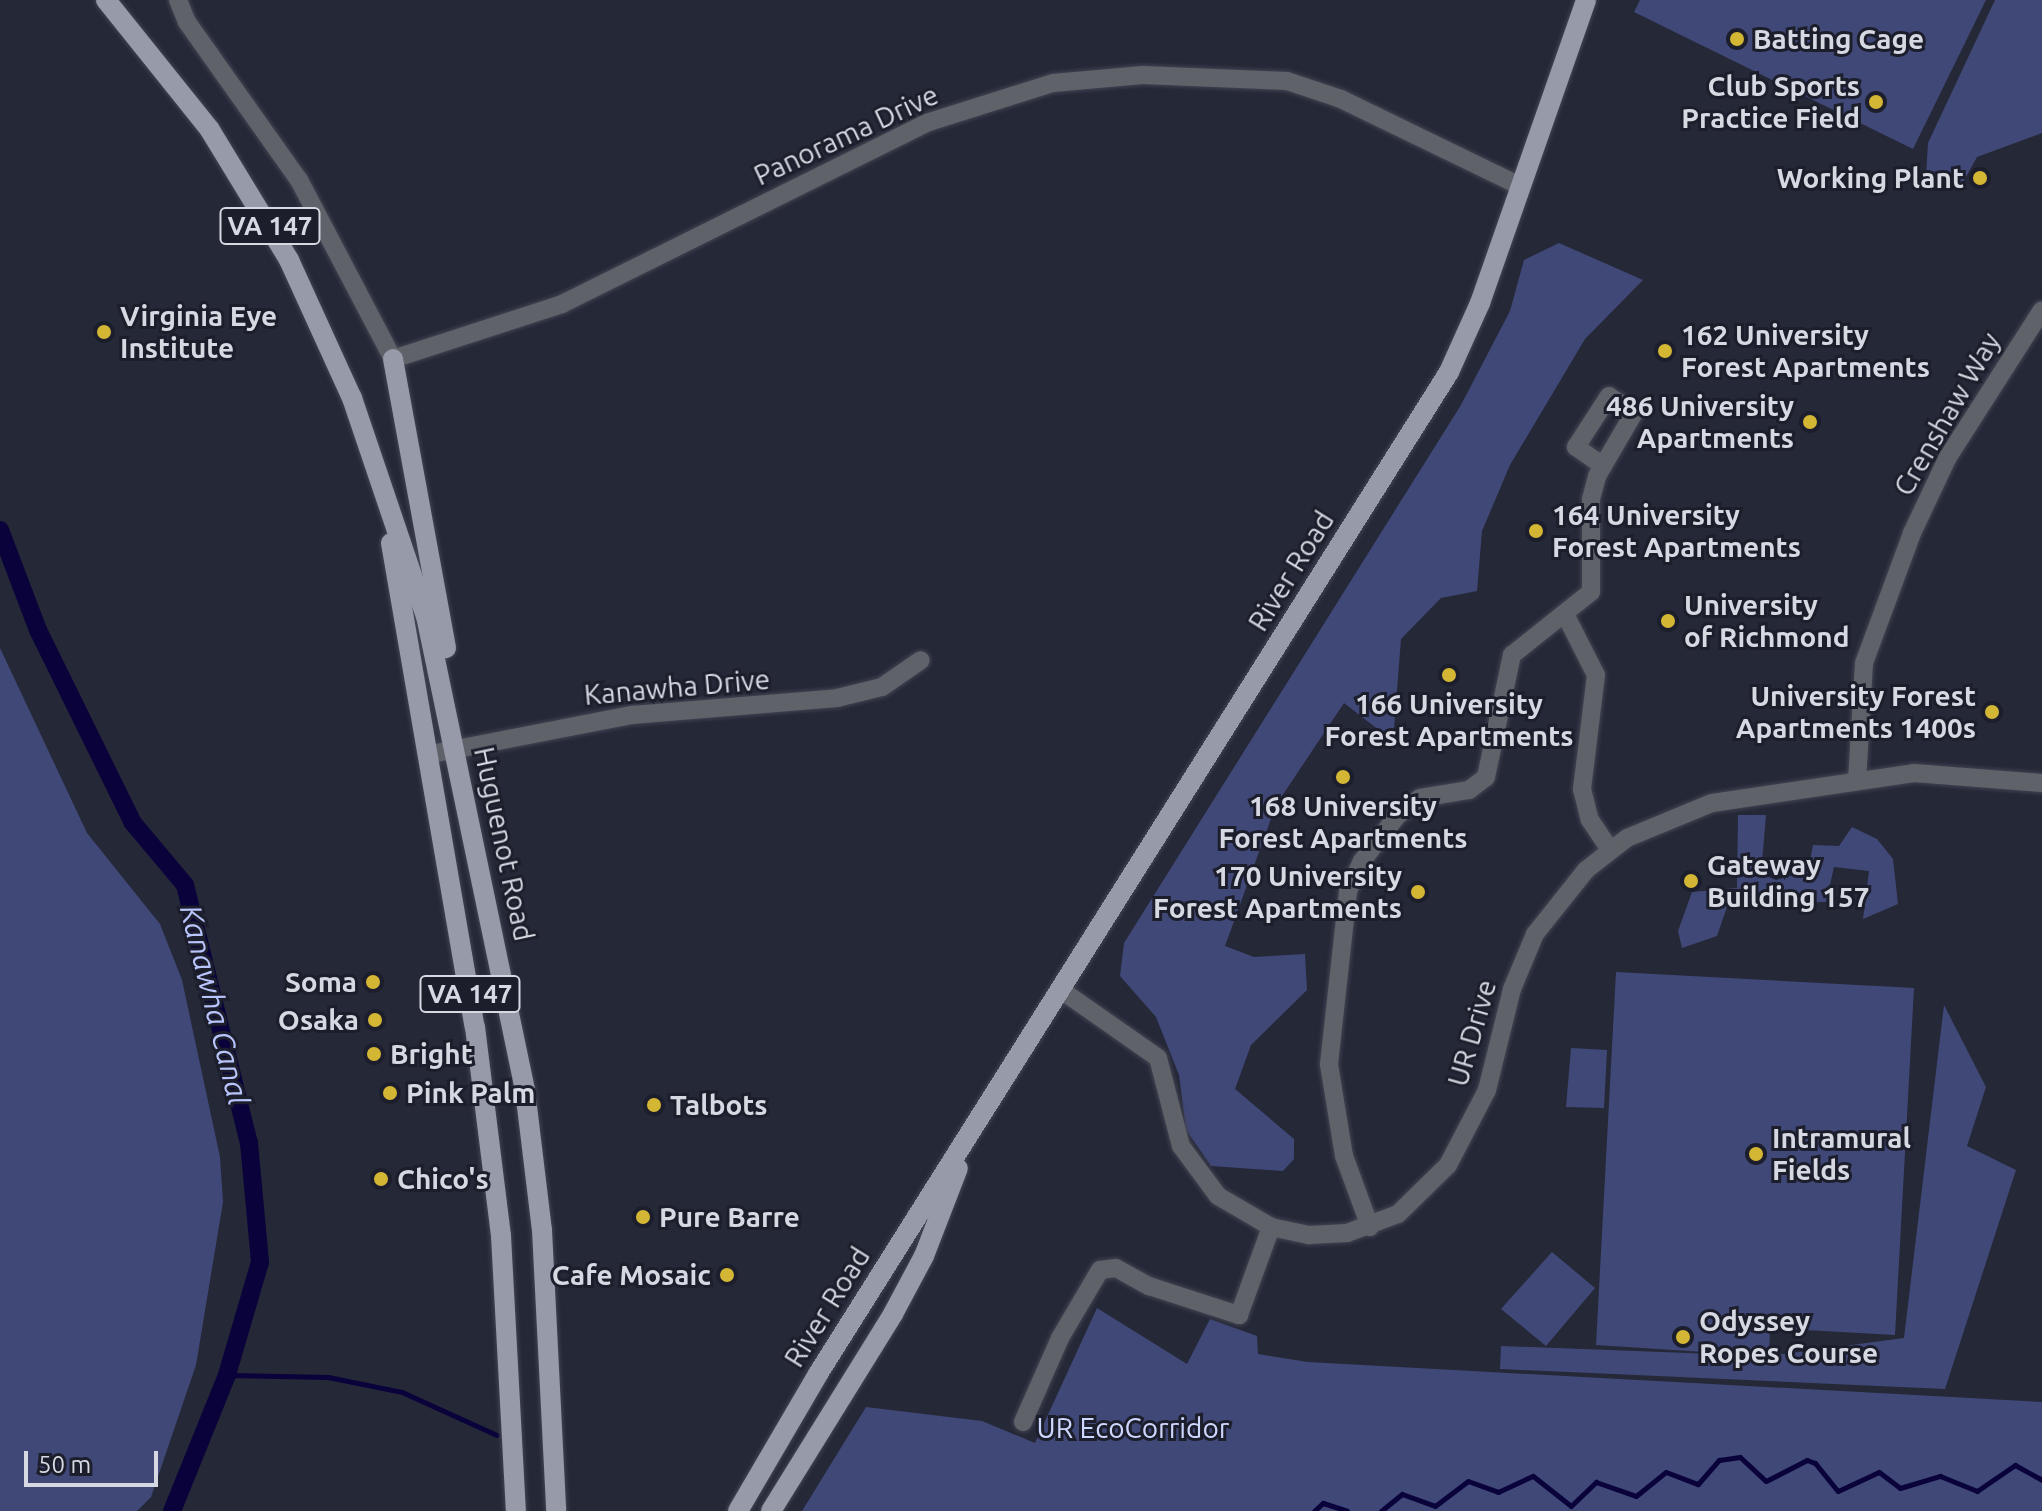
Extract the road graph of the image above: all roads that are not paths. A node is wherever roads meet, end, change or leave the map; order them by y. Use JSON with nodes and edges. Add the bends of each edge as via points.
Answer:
{"nodes":[{"id":1,"x":106,"y":0,"type":"edge"},
{"id":2,"x":178,"y":0,"type":"edge"},
{"id":3,"x":1586,"y":0,"type":"edge"},
{"id":4,"x":1518,"y":185,"type":"junction"},
{"id":5,"x":2042,"y":310,"type":"edge"},
{"id":6,"x":393,"y":359,"type":"junction"},
{"id":7,"x":1603,"y":466,"type":"dead end"},
{"id":8,"x":382,"y":483,"type":"junction"},
{"id":9,"x":1565,"y":614,"type":"junction"},
{"id":10,"x":921,"y":660,"type":"dead end"},
{"id":11,"x":456,"y":748,"type":"junction"},
{"id":12,"x":431,"y":754,"type":"junction"},
{"id":13,"x":1857,"y":781,"type":"junction"},
{"id":14,"x":2042,"y":783,"type":"edge"},
{"id":15,"x":1610,"y":850,"type":"junction"},
{"id":16,"x":1061,"y":990,"type":"junction"},
{"id":17,"x":970,"y":1136,"type":"junction"},
{"id":18,"x":1271,"y":1227,"type":"junction"},
{"id":19,"x":1370,"y":1227,"type":"junction"},
{"id":20,"x":862,"y":1365,"type":"junction"},
{"id":21,"x":818,"y":1374,"type":"junction"},
{"id":22,"x":1023,"y":1422,"type":"dead end"},
{"id":23,"x":516,"y":1511,"type":"edge"},
{"id":24,"x":556,"y":1511,"type":"edge"},
{"id":25,"x":738,"y":1511,"type":"edge"},
{"id":26,"x":771,"y":1511,"type":"edge"}],
"edges":[{"from":1,"to":8,"type":"main road","name":"Huguenot Road","number":"VA 147","via":[[194,107],[272,228],[335,359]]},
{"from":2,"to":6,"type":"street","via":[[187,22],[299,180]]},
{"from":3,"to":4,"type":"main road","name":"River Road"},
{"from":4,"to":6,"type":"street","name":"Panorama Drive","via":[[1341,99],[1287,81],[1143,75],[1053,83],[926,123],[562,304]]},
{"from":4,"to":16,"type":"main road","name":"River Road","via":[[1480,303],[1449,372]]},
{"from":5,"to":13,"type":"street","name":"Crenshaw Way","via":[[1948,457],[1912,533],[1864,663]]},
{"from":6,"to":11,"type":"main road","via":[[449,666]]},
{"from":7,"to":9,"type":"street","via":[[1591,499],[1594,585]]},
{"from":8,"to":11,"type":"main road","name":"Huguenot Road","number":"VA 147","via":[[426,616]]},
{"from":8,"to":12,"type":"main road","name":"Huguenot Road","number":"VA 147"},
{"from":9,"to":15,"type":"street","via":[[1596,675],[1582,789],[1590,820]]},
{"from":9,"to":19,"type":"street","via":[[1520,646],[1504,670],[1486,777],[1469,790],[1420,798],[1397,816],[1362,861],[1348,891],[1329,1064],[1344,1156]]},
{"from":10,"to":11,"type":"street","name":"Kanawha Drive","via":[[882,687],[837,698],[632,715]]},
{"from":11,"to":12,"type":"street","name":"Kanawha Drive"},
{"from":11,"to":24,"type":"main road","name":"Huguenot Road","number":"VA 147","via":[[532,1139],[553,1390]]},
{"from":12,"to":23,"type":"main road","name":"Huguenot Road","number":"VA 147","via":[[501,1236]]},
{"from":13,"to":14,"type":"street","name":"UR Drive","via":[[1940,772]]},
{"from":13,"to":15,"type":"street","name":"UR Drive","via":[[1696,807],[1646,827]]},
{"from":15,"to":19,"type":"street","name":"UR Drive","via":[[1570,886],[1526,949],[1487,1090],[1448,1165],[1415,1202]]},
{"from":16,"to":17,"type":"main road","name":"River Road"},
{"from":16,"to":18,"type":"street","name":"UR Drive","via":[[1158,1058],[1191,1165],[1218,1196]]},
{"from":17,"to":20,"type":"main road","name":"River Road","via":[[924,1256]]},
{"from":17,"to":21,"type":"main road","name":"River Road"},
{"from":18,"to":19,"type":"street","name":"UR Drive","via":[[1330,1236]]},
{"from":18,"to":22,"type":"street","via":[[1239,1315],[1149,1286],[1116,1268],[1100,1270],[1060,1338]]},
{"from":20,"to":21,"type":"main road","via":[[835,1379]]},
{"from":20,"to":26,"type":"main road","name":"River Road"},
{"from":21,"to":25,"type":"main road","name":"River Road"}]}
